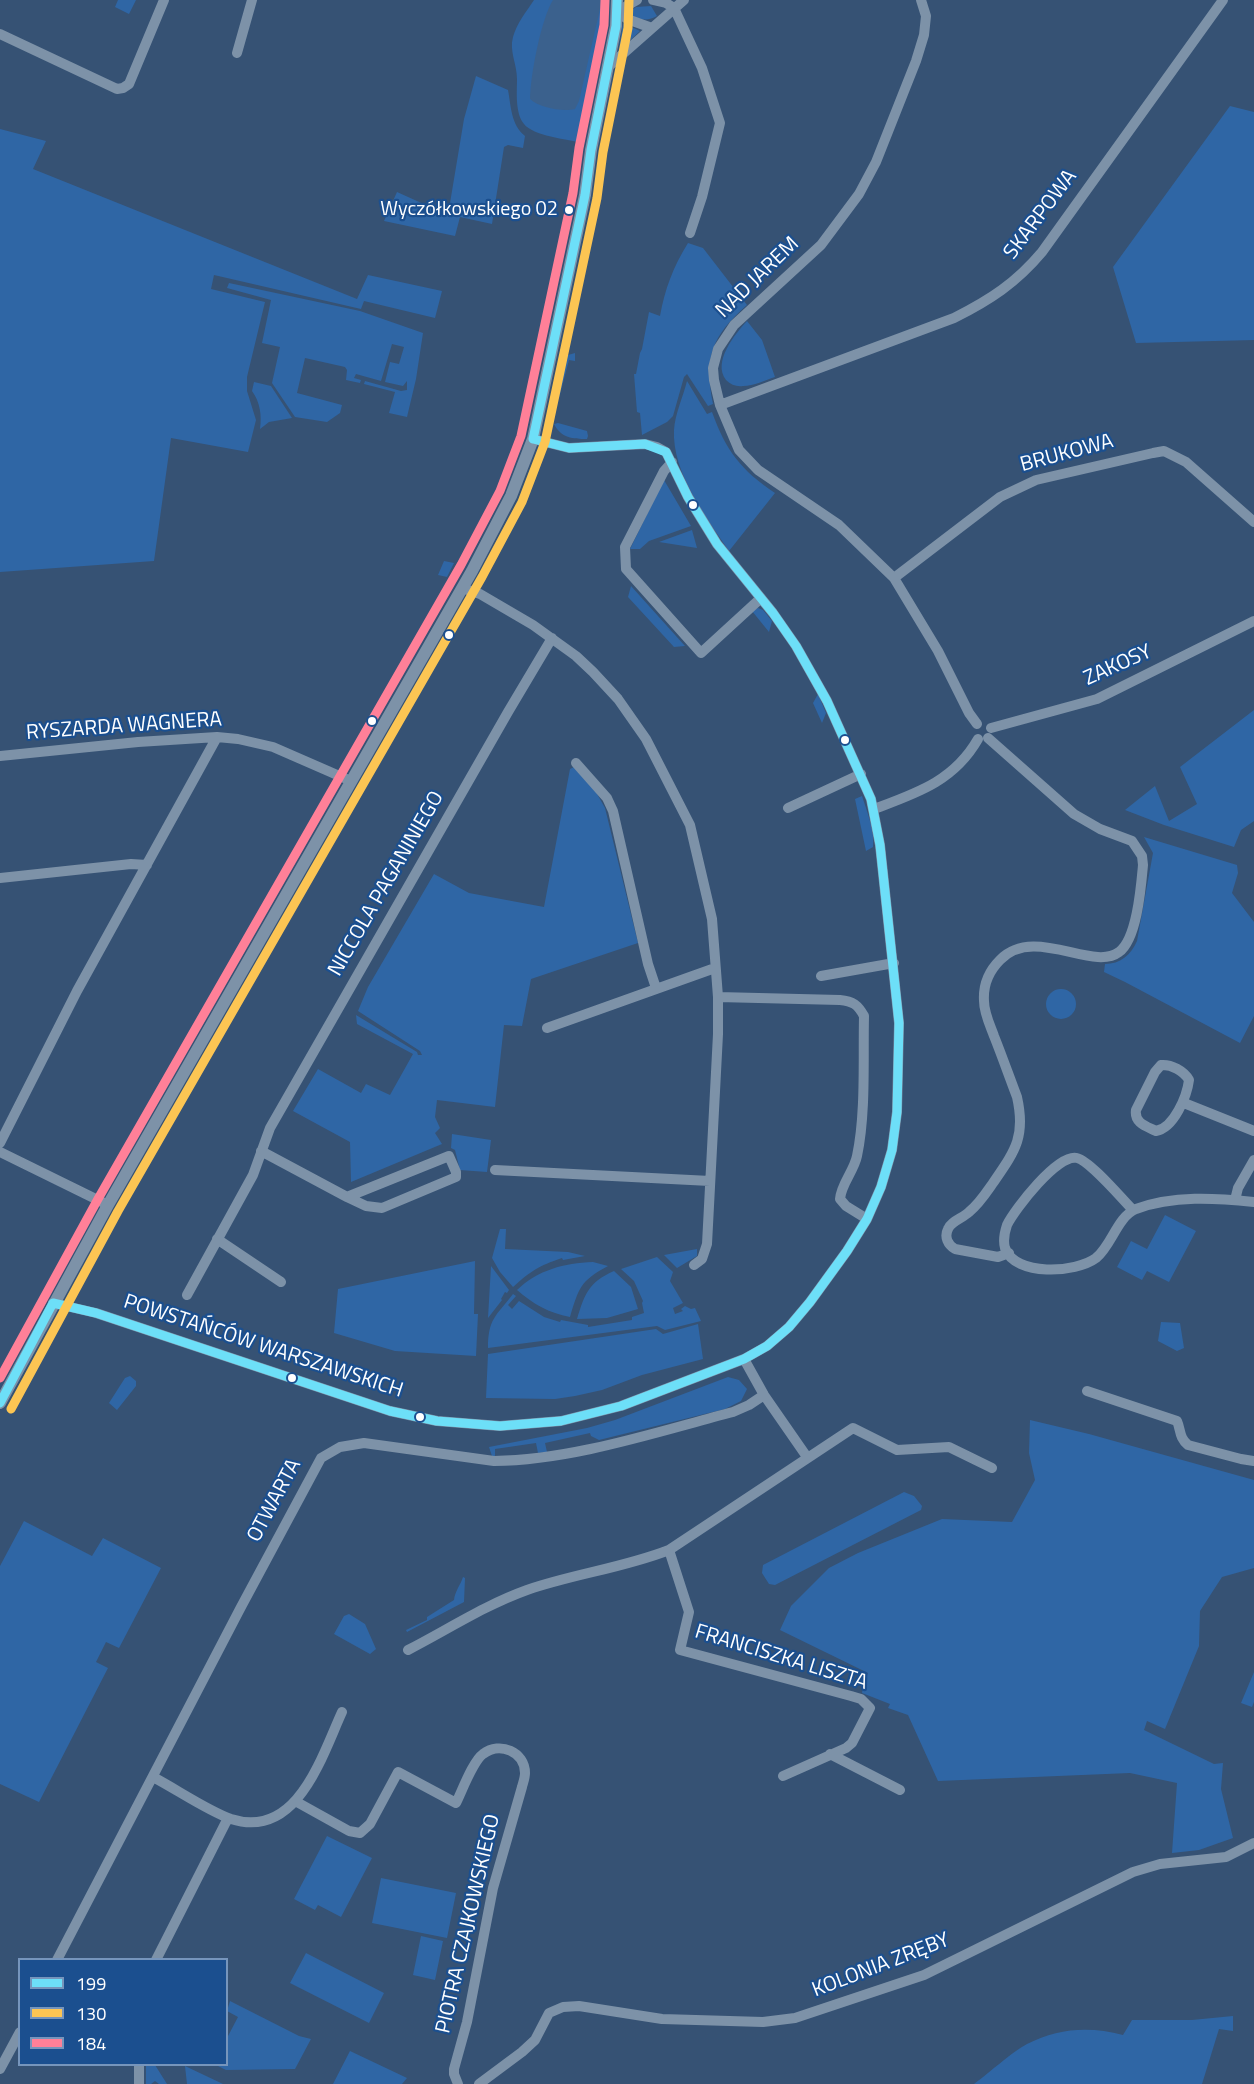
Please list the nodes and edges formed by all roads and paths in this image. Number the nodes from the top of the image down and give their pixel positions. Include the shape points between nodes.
1 (164, 0) edge
2 (252, 0) edge
3 (637, 0) edge
4 (653, 0) edge
5 (684, 0) edge
6 (921, 0) edge
7 (1223, 0) edge
8 (617, 6) edge
9 (674, 8) junction
10 (652, 28) junction
11 (0, 34) edge
12 (237, 53) dead end
13 (608, 67) junction
14 (690, 233) dead end
15 (720, 405) junction
16 (532, 439) junction
17 (672, 462) junction
18 (1254, 522) edge
19 (894, 578) junction
20 (462, 588) junction
21 (761, 598) junction
22 (1254, 621) edge
23 (552, 639) junction
24 (986, 735) junction
25 (217, 737) junction
26 (0, 756) edge
27 (576, 763) dead end
28 (861, 774) junction
29 (351, 781) junction
30 (788, 808) dead end
31 (874, 809) junction
32 (147, 865) junction
33 (0, 878) edge
34 (894, 963) junction
35 (715, 968) junction
36 (821, 976) dead end
37 (656, 988) junction
38 (717, 997) junction
39 (547, 1028) dead end
40 (1184, 1103) junction
41 (1254, 1131) edge
42 (0, 1143) edge
43 (261, 1151) junction
44 (0, 1152) edge
45 (1254, 1160) edge
46 (495, 1170) dead end
47 (710, 1181) junction
48 (347, 1197) junction
49 (1235, 1200) junction
50 (1254, 1202) edge
51 (108, 1205) junction
52 (1133, 1210) junction
53 (867, 1219) junction
54 (217, 1239) junction
55 (1009, 1253) junction
56 (694, 1265) dead end
57 (281, 1282) dead end
58 (187, 1295) dead end
59 (53, 1303) junction
60 (744, 1359) junction
61 (1087, 1391) dead end
62 (764, 1395) junction
63 (0, 1403) edge
64 (807, 1457) junction
65 (1254, 1461) edge
66 (992, 1468) dead end
67 (669, 1550) junction
68 (408, 1650) dead end
69 (342, 1712) dead end
70 (830, 1754) junction
71 (783, 1776) dead end
72 (153, 1777) junction
73 (900, 1790) dead end
74 (295, 1802) junction
75 (228, 1818) junction
76 (1254, 1843) edge
77 (58, 1958) edge
78 (157, 1958) edge
79 (18, 2036) edge
80 (139, 2066) edge
81 (0, 2070) edge
82 (139, 2084) edge
83 (458, 2084) edge
84 (479, 2084) edge

1 - 11 street via 129,84 123,88
2 - 12 street
3 - 8 street
4 - 9 street
5 - 9 street
6 - 15 street, NAD JAREM via 926,16 924,35 876,162 859,194 821,245 749,310 725,338 713,368
7 - 15 street, SKARPOWA via 1042,252 1004,290 954,318
8 - 10 street via 627,19
8 - 13 street
9 - 10 street
9 - 14 street via 702,68 720,123
10 - 13 street
13 - 16 street via 585,195
15 - 19 street, NAD JAREM via 733,439 747,460 839,525
16 - 17 street, POWSTAŃCÓW WARSZAWSKICH via 577,449 651,445 666,452
16 - 20 street via 511,496
17 - 21 street, POWSTAŃCÓW WARSZAWSKICH via 688,498 717,544
17 - 21 street via 625,547 626,569 701,653
18 - 19 street, BRUKOWA via 1186,462 1164,452 1153,453 1020,486 985,507
19 - 24 street, NAD JAREM via 977,724 974,732
20 - 23 street via 480,594
20 - 29 street
21 - 28 street, POWSTAŃCÓW WARSZAWSKICH via 807,663
22 - 24 street, ZAKOSY via 1096,699
23 - 35 street via 585,664 618,699 646,739 690,825 712,919
23 - 43 street, NICCOLA PAGANINIEGO via 270,1128
24 - 31 street via 938,781 909,797
24 - 55 street via 1074,814 1132,841 1143,865 1132,933 1119,952 1098,956 1030,946 1005,955 988,976 984,1002 1017,1097 1020,1130 1013,1154 981,1200 951,1224 946,1238 955,1249 998,1257
25 - 26 street, RYSZARDA WAGNERA
25 - 29 street, RYSZARDA WAGNERA via 273,747
25 - 32 street
27 - 37 street via 607,798 613,811
28 - 30 street
28 - 31 street, POWSTAŃCÓW WARSZAWSKICH
29 - 51 street
31 - 34 street, POWSTAŃCÓW WARSZAWSKICH
32 - 33 street
32 - 42 street
34 - 36 street
34 - 53 street, POWSTAŃCÓW WARSZAWSKICH via 899,1051 896,1132 881,1187
35 - 37 street
35 - 38 street
37 - 39 street
38 - 47 street
38 - 53 street via 840,1000 857,1004 864,1016 860,1134 854,1168 840,1199
40 - 40 street via 1187,1076 1161,1065 1135,1115 1141,1124 1161,1131
40 - 41 street
43 - 48 street
43 - 54 street, NICCOLA PAGANINIEGO via 253,1175
44 - 51 street
45 - 49 street
46 - 47 street
47 - 56 street via 707,1244 702,1259
48 - 48 street via 449,1156 456,1172 456,1177 382,1208
49 - 50 street
49 - 52 street via 1177,1200
51 - 59 street
52 - 55 street via 1108,1245 1095,1258 1077,1267 1035,1268 1020,1263
52 - 55 street via 1088,1162 1069,1157 1038,1184 1013,1216 1004,1237
53 - 60 street, POWSTAŃCÓW WARSZAWSKICH via 802,1313 767,1346
54 - 57 street
54 - 58 street, NICCOLA PAGANINIEGO
59 - 60 street, POWSTAŃCÓW WARSZAWSKICH via 96,1313 390,1411 500,1426 561,1421 621,1406
59 - 63 street
60 - 62 street
61 - 65 street via 1177,1421 1179,1433 1188,1444
62 - 64 street
62 - 72 street, OTWARTA via 733,1412 559,1455 494,1461 364,1443 340,1447 321,1458
64 - 66 street via 853,1428 897,1450 949,1447
64 - 67 street
67 - 68 street via 505,1598
67 - 70 street, FRANCISZKA LISZTA via 689,1612 680,1650 866,1702 870,1708 852,1743
69 - 74 street
70 - 71 street, FRANCISZKA LISZTA
70 - 73 street
72 - 75 street
72 - 77 street, OTWARTA
74 - 75 street via 279,1816 265,1821
74 - 83 street, PIOTRA CZAJKOWSKIEGO via 360,1833 370,1824 398,1772 456,1803 482,1755 506,1749 521,1760 525,1773 522,1787 493,1888 454,2069
75 - 78 street
76 - 84 street, KOLONIA ZRĘBY via 1226,1857 1160,1864 1133,1872 932,1971 803,2015 763,2022 662,2019 572,2006 549,2013 535,2040
79 - 81 street
80 - 82 street

